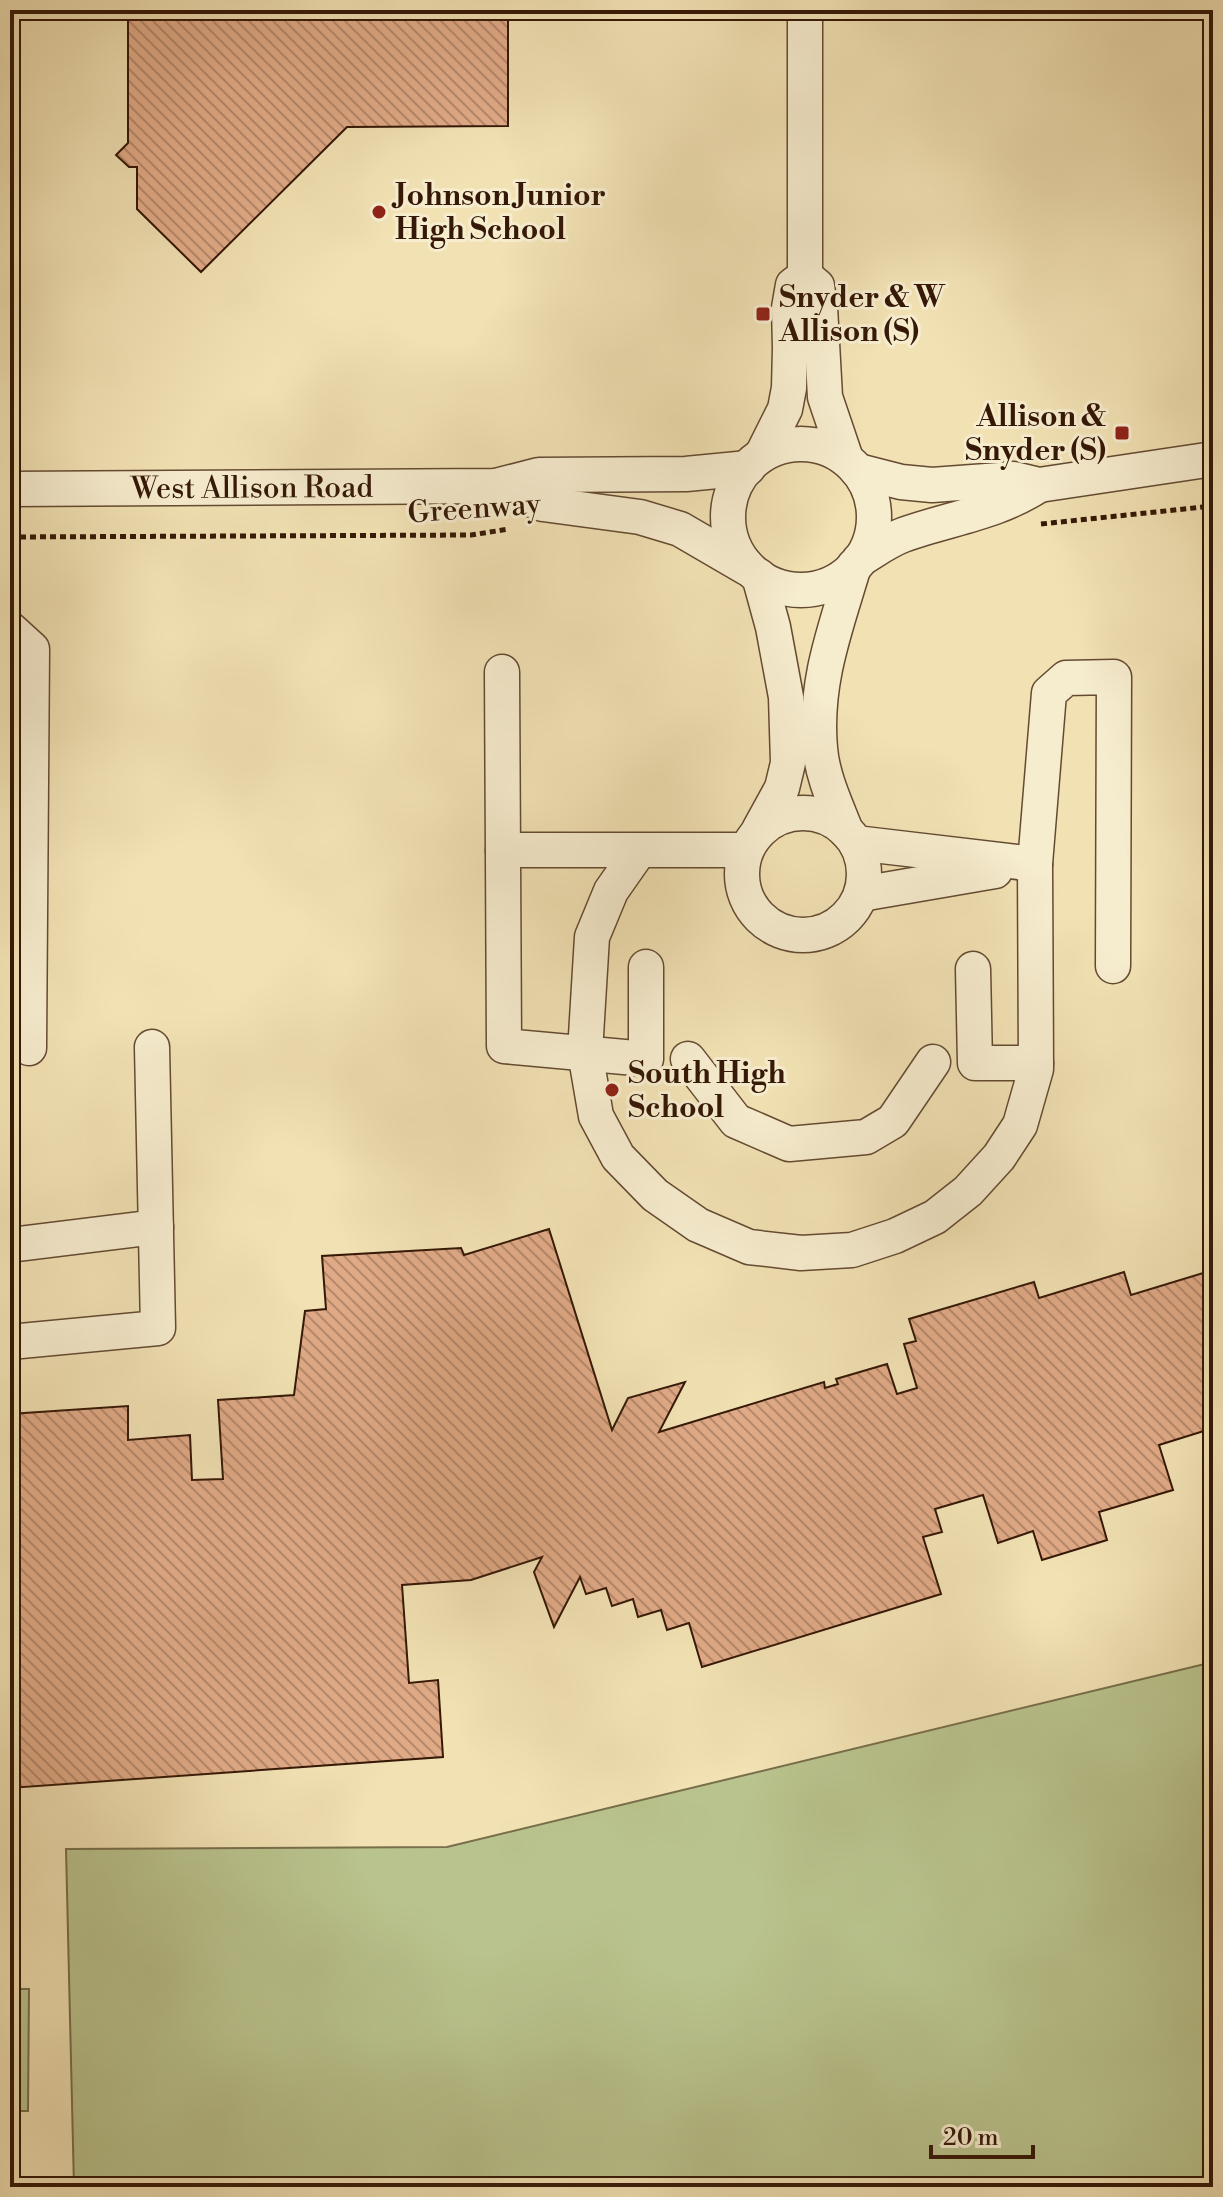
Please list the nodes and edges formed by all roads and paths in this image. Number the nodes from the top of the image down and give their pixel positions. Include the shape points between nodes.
1 (805, 10) edge
2 (805, 276) junction
3 (1213, 459) edge
4 (755, 462) junction
5 (852, 465) junction
6 (1039, 485) junction
7 (496, 486) junction
8 (10, 489) edge
9 (1213, 506) edge
10 (1039, 524) dead end
11 (511, 529) dead end
12 (10, 537) edge
13 (857, 563) junction
14 (755, 573) junction
15 (10, 629) edge
16 (502, 672) dead end
17 (851, 837) junction
18 (753, 840) junction
19 (503, 850) junction
20 (639, 851) junction
21 (1035, 864) junction
22 (861, 894) junction
23 (1113, 966) dead end
24 (646, 967) dead end
25 (973, 969) dead end
26 (152, 1047) dead end
27 (29, 1048) dead end
28 (585, 1052) junction
29 (688, 1059) dead end
30 (933, 1062) dead end
31 (1036, 1063) junction
32 (156, 1227) junction
33 (10, 1245) edge
34 (10, 1342) edge

1 - 2 street
2 - 4 street via 793,285 789,308 785,409
2 - 5 street via 817,286 825,397
3 - 6 street
4 - 5 street via 780,447 800,444 828,449
4 - 7 street, West Allison Road via 686,474 539,475
4 - 14 street via 740,477 728,518 734,545
5 - 6 street via 901,482 1014,479
5 - 13 street via 870,493 874,520 870,541
6 - 13 street via 996,508 905,534
7 - 8 street, West Allison Road
7 - 14 street, West Allison Road via 543,504 640,517 680,529
9 - 10 path
11 - 12 path, Greenway via 471,535
13 - 14 street via 836,581 811,589 784,587
13 - 17 street via 826,657 820,710 825,771
14 - 18 street via 773,627 786,697 788,763 782,788
15 - 27 street via 32,649
16 - 19 street
17 - 18 street via 826,817 803,812 774,819
17 - 21 street
17 - 22 street via 864,865
18 - 20 street
18 - 22 street via 741,873 745,895 759,917 779,930 803,935 824,931 846,917
19 - 20 street
19 - 28 street via 504,1046
20 - 28 street via 611,891 592,937
21 - 22 street
21 - 23 street via 1049,693 1066,678 1114,677
21 - 31 street
24 - 28 street via 646,1059
25 - 31 street via 975,1063
26 - 32 street
28 - 31 street via 596,1116 618,1157 655,1195 698,1225 749,1247 801,1253 852,1250 895,1236 935,1217 968,1191 1020,1125
29 - 30 street via 736,1121 789,1144 866,1137 893,1121
32 - 33 street
32 - 34 street via 158,1328

